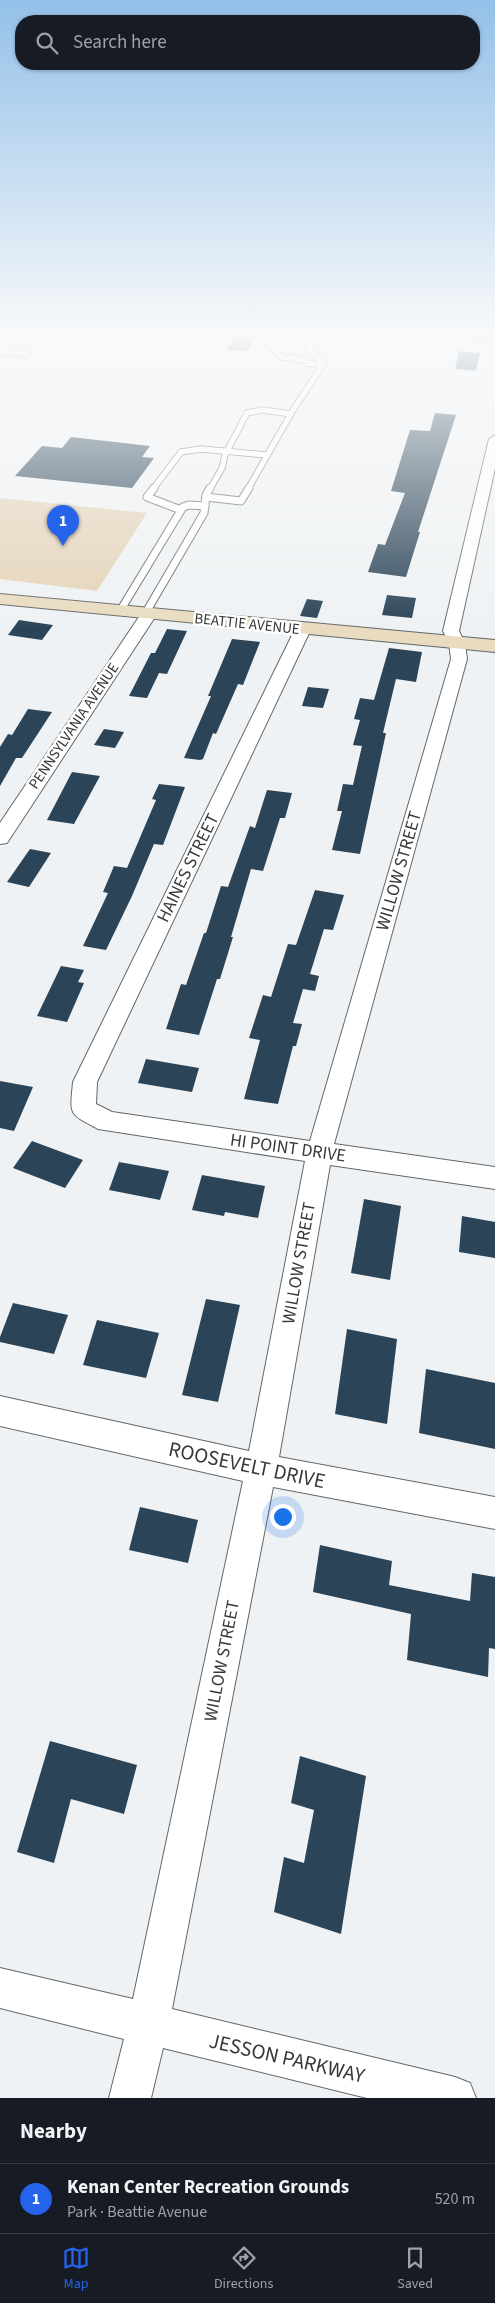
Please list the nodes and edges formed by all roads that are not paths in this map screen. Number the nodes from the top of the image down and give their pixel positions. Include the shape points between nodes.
1 (236, 434) edge
2 (280, 434) edge
3 (495, 440) edge
4 (227, 451) junction
5 (268, 455) junction
6 (206, 497) junction
7 (205, 506) junction
8 (181, 510) junction
9 (1, 600) edge
10 (120, 611) junction
11 (147, 614) junction
12 (303, 629) junction
13 (457, 642) junction
14 (495, 646) edge
15 (0, 838) edge
16 (83, 1109) joint
17 (319, 1153) junction
18 (495, 1178) edge
19 (0, 1411) edge
20 (261, 1469) junction
21 (495, 1513) edge
22 (0, 1988) edge
23 (148, 2025) junction
24 (130, 2098) edge
25 (456, 2098) edge

1 - 4 lane
2 - 5 lane
3 - 13 street, WILLOW STREET via 451,631
4 - 5 lane
4 - 6 lane via 222,468
4 - 8 lane via 201,449 182,452 147,497
5 - 6 lane via 242,501
6 - 7 lane
7 - 8 lane via 189,505
7 - 11 lane
8 - 10 lane
9 - 10 street, BEATTIE AVENUE
10 - 11 street, BEATTIE AVENUE
11 - 12 street, BEATTIE AVENUE
11 - 15 street, PENNSYLVANIA AVENUE
12 - 13 street, BEATTIE AVENUE
12 - 16 street, HAINES STREET via 85,1082
13 - 14 street, BEATTIE AVENUE
13 - 17 street, WILLOW STREET via 459,660
16 - 17 street, HI POINT DRIVE via 107,1122
17 - 18 street, HI POINT DRIVE
17 - 20 street, WILLOW STREET
19 - 20 street, ROOSEVELT DRIVE
20 - 21 street, ROOSEVELT DRIVE
20 - 23 street, WILLOW STREET
22 - 23 street, JESSON PARKWAY
23 - 24 street, WILLOW STREET
23 - 25 street, JESSON PARKWAY

